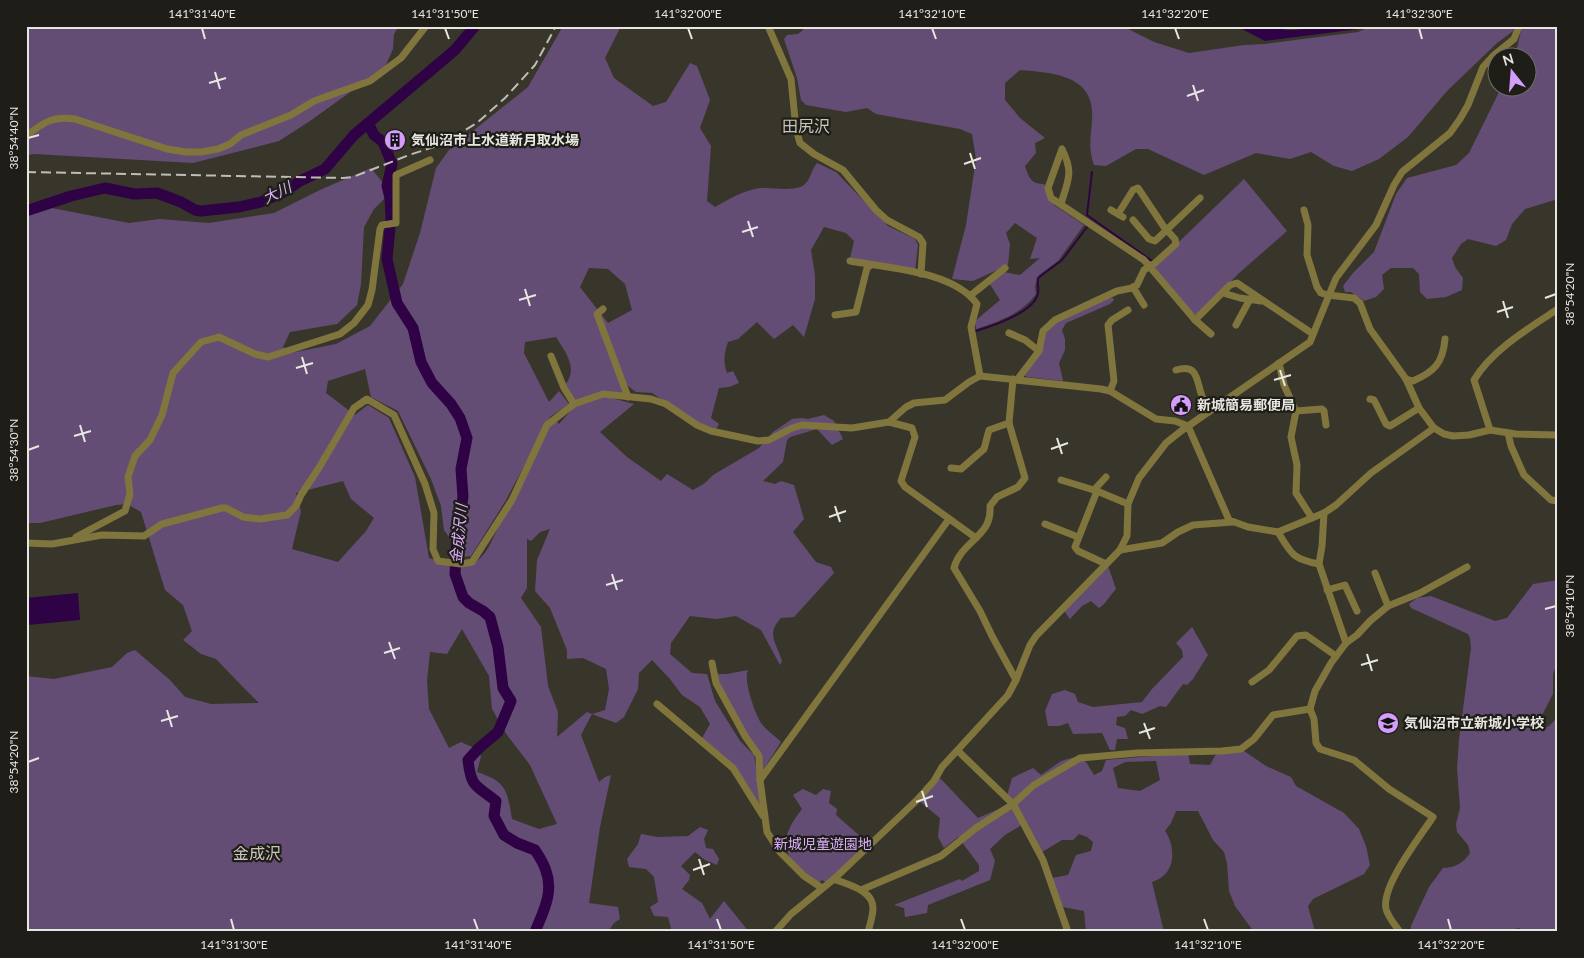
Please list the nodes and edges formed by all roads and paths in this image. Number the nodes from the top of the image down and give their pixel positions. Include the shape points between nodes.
1 (426, 26) edge
2 (768, 26) edge
3 (1520, 26) edge
4 (26, 136) edge
5 (430, 160) dead end
6 (1200, 198) dead end
7 (1061, 204) junction
8 (1304, 210) dead end
9 (1117, 214) dead end
10 (1133, 220) dead end
11 (1167, 229) junction
12 (850, 261) dead end
13 (871, 265) junction
14 (1149, 266) junction
15 (1005, 268) dead end
16 (922, 274) junction
17 (1133, 287) junction
18 (1222, 293) junction
19 (1328, 295) junction
20 (970, 296) junction
21 (1250, 299) junction
22 (1264, 301) junction
23 (1144, 305) dead end
24 (603, 309) dead end
25 (1558, 309) edge
26 (1128, 310) dead end
27 (835, 315) dead end
28 (1195, 320) junction
29 (1236, 325) dead end
30 (1009, 333) dead end
31 (1210, 334) dead end
32 (1313, 334) junction
33 (1445, 339) dead end
34 (1039, 352) junction
35 (551, 356) dead end
36 (1279, 363) junction
37 (1176, 370) dead end
38 (980, 376) junction
39 (1406, 378) junction
40 (1015, 380) junction
41 (1110, 391) junction
42 (628, 397) junction
43 (1370, 399) dead end
44 (574, 404) junction
45 (1419, 408) junction
46 (1210, 410) junction
47 (1296, 412) junction
48 (889, 422) junction
49 (1009, 423) junction
50 (1326, 425) dead end
51 (1188, 426) junction
52 (1434, 428) junction
53 (1490, 430) junction
54 (1508, 433) junction
55 (1558, 435) edge
56 (951, 468) dead end
57 (1106, 477) dead end
58 (1061, 480) dead end
59 (1095, 490) junction
60 (1558, 501) edge
61 (1128, 504) junction
62 (1324, 513) junction
63 (1312, 518) junction
64 (949, 519) junction
65 (1234, 522) junction
66 (1045, 524) dead end
67 (1278, 532) junction
68 (1078, 537) junction
69 (976, 538) junction
70 (69, 541) junction
71 (26, 543) edge
72 (1120, 550) junction
73 (1106, 564) junction
74 (1319, 564) junction
75 (1467, 566) dead end
76 (1375, 573) dead end
77 (1327, 590) junction
78 (1388, 606) junction
79 (1357, 611) dead end
80 (1346, 643) junction
81 (1336, 656) junction
82 (712, 663) dead end
83 (1016, 680) junction
84 (1252, 682) dead end
85 (657, 704) dead end
86 (1310, 709) junction
87 (958, 751) junction
88 (760, 780) junction
89 (1013, 804) junction
90 (765, 821) junction
91 (834, 879) junction
92 (822, 888) junction
93 (861, 890) junction
94 (775, 932) edge
95 (868, 932) edge
96 (1068, 932) edge
97 (1400, 932) edge

1 - 4 street via 401,58 370,81 325,96 218,149 194,152 166,149 64,118 42,123
2 - 16 street via 791,78 800,142 843,170 887,220 919,237 923,243
3 - 19 street via 1514,39 1483,67 1468,105 1450,133 1402,172 1376,225 1345,264
5 - 70 street via 396,175 396,223 382,225 380,229 368,305 354,323 340,334 268,358 219,337 200,342 173,373 162,415 150,440 135,456 128,477 130,494 125,511
6 - 11 street
7 - 7 street via 1051,198 1048,188 1062,149 1069,163 1069,176
7 - 14 street
8 - 19 street via 1308,225 1308,263 1317,287
9 - 11 street via 1133,190 1138,188
10 - 11 street via 1151,241
11 - 14 street via 1176,244
12 - 13 street
13 - 16 street
13 - 27 street via 867,268 856,312
14 - 17 street
14 - 28 street
15 - 20 street
16 - 20 street via 938,278
17 - 23 street
17 - 34 street via 1055,320 1043,331
18 - 21 street
18 - 22 street via 1237,283
18 - 28 street
19 - 32 street
19 - 39 street via 1354,298 1360,303 1370,329
20 - 38 street via 977,304 971,327
21 - 22 street
21 - 29 street
22 - 32 street
24 - 42 street via 598,314
25 - 53 street via 1512,340 1480,369 1474,380
26 - 41 street via 1108,325 1114,381
28 - 31 street
30 - 34 street via 1025,340
32 - 36 street via 1310,342
33 - 39 street via 1437,365 1428,374 1413,381
34 - 40 street
35 - 44 street
36 - 46 street
36 - 47 street
37 - 46 street via 1185,367 1197,376 1202,398
38 - 40 street
38 - 48 street via 945,400 914,403 906,407
39 - 45 street
40 - 41 street
40 - 49 street
41 - 51 street via 1156,419
42 - 44 street via 603,394
42 - 48 street via 666,404 711,431 758,441 769,440 802,425 852,428
43 - 45 street via 1374,400 1390,426
44 - 70 street via 547,425 512,500 472,562 438,561 433,549 434,513 425,484 394,415 367,399 354,408 296,506 287,515 260,519 222,508 162,524 144,536 102,535
45 - 52 street
46 - 51 street
47 - 50 street via 1322,409
47 - 63 street via 1292,438 1297,466 1296,492
48 - 64 street via 912,428 915,437 901,481
49 - 56 street via 989,430 984,449 961,469
49 - 69 street via 1025,478 1018,487 998,496 990,506 987,528
51 - 61 street via 1166,443 1139,478
51 - 65 street via 1230,520
52 - 53 street via 1453,436
52 - 62 street via 1371,473
53 - 54 street
54 - 55 street
54 - 60 street via 1524,475 1551,500
57 - 59 street
58 - 59 street
59 - 61 street
59 - 68 street
61 - 72 street via 1127,536
62 - 63 street
62 - 74 street
63 - 67 street
64 - 69 street
64 - 88 street
65 - 67 street via 1248,528
65 - 72 street via 1193,525 1162,543
66 - 68 street
67 - 74 street via 1292,553 1302,561
68 - 73 street via 1075,547 1078,551
69 - 83 street via 961,553 954,568
70 - 71 street
72 - 73 street
73 - 83 street via 1036,636
74 - 77 street
75 - 78 street via 1420,593
76 - 78 street
77 - 79 street via 1345,585
77 - 80 street
78 - 80 street
80 - 81 street
81 - 84 street via 1306,635 1297,636 1268,670
81 - 86 street via 1315,691
82 - 88 street via 716,683 759,756
83 - 87 street via 1008,695
85 - 90 street via 733,768
86 - 89 street via 1273,714 1254,739 1241,749 1080,758 1034,785
86 - 97 street via 1320,749 1354,760 1389,790 1433,817 1396,873 1386,896 1386,908
87 - 89 street
87 - 91 street via 917,800
88 - 90 street
89 - 93 street via 941,856
89 - 96 street via 1043,860
90 - 92 street via 766,832 780,852 804,876
91 - 92 street
91 - 93 street
92 - 94 street
93 - 95 street via 871,898 873,909

